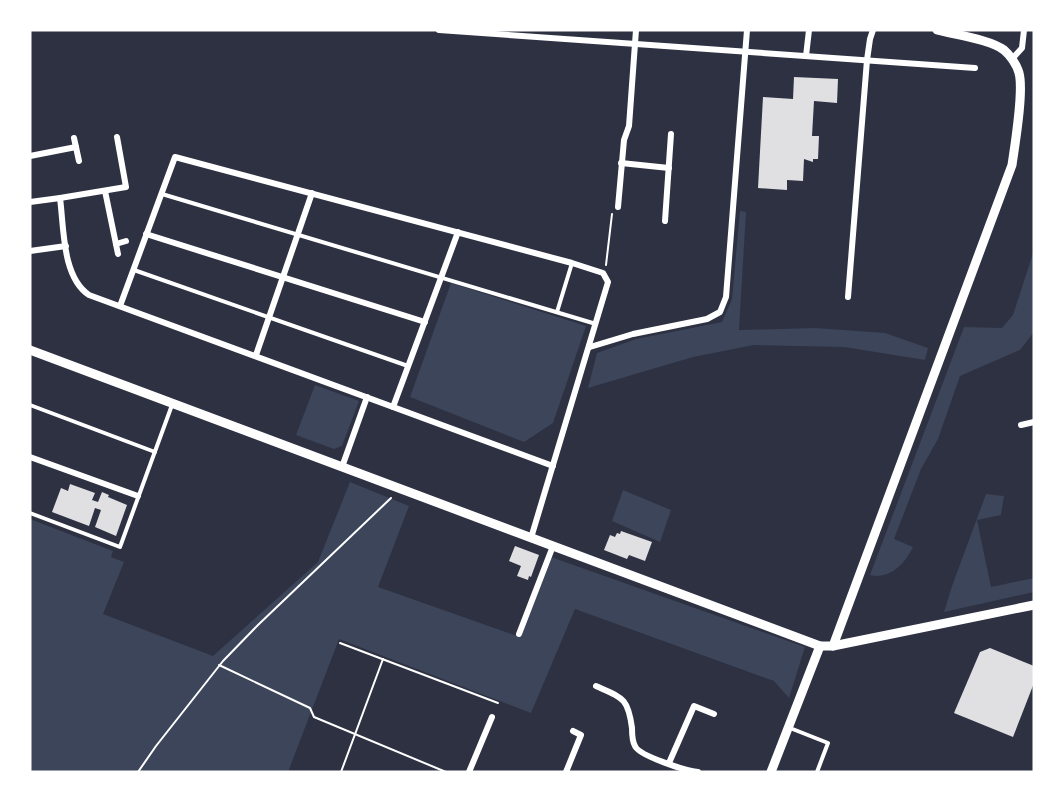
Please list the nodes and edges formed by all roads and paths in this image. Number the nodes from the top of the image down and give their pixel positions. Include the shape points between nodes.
1 (439, 30) edge
2 (636, 30) edge
3 (747, 30) edge
4 (808, 30) edge
5 (873, 30) edge
6 (937, 30) edge
7 (1024, 30) edge
8 (470, 31) edge
9 (634, 44) junction
10 (744, 52) junction
11 (806, 56) junction
12 (1012, 59) junction
13 (867, 60) junction
14 (975, 68) dead end
15 (672, 134) dead end
16 (117, 137) dead end
17 (74, 138) dead end
18 (75, 147) junction
19 (30, 156) edge
20 (78, 161) dead end
21 (621, 163) junction
22 (669, 168) junction
23 (105, 191) junction
24 (161, 193) junction
25 (312, 193) junction
26 (60, 198) junction
27 (30, 202) edge
28 (618, 207) joint
29 (664, 221) dead end
30 (458, 232) junction
31 (146, 234) junction
32 (297, 234) junction
33 (126, 241) dead end
34 (116, 244) junction
35 (66, 246) junction
36 (30, 251) edge
37 (118, 254) dead end
38 (572, 263) junction
39 (133, 270) junction
40 (606, 276) junction
41 (282, 277) junction
42 (441, 277) junction
43 (848, 297) dead end
44 (120, 306) junction
45 (557, 312) junction
46 (268, 317) junction
47 (424, 322) junction
48 (596, 324) junction
49 (590, 347) junction
50 (30, 350) edge
51 (256, 355) junction
52 (408, 366) junction
53 (367, 397) junction
54 (172, 404) junction
55 (30, 405) edge
56 (393, 407) junction
57 (1034, 422) edge
58 (1020, 425) dead end
59 (155, 452) junction
60 (30, 457) edge
61 (553, 466) junction
62 (342, 467) junction
63 (400, 490) junction
64 (138, 496) junction
65 (30, 513) edge
66 (531, 538) junction
67 (553, 546) junction
68 (1034, 605) edge
69 (519, 634) dead end
70 (340, 643) dead end
71 (820, 646) junction
72 (833, 646) junction
73 (383, 659) junction
74 (219, 666) junction
75 (596, 686) dead end
76 (498, 703) dead end
77 (714, 714) dead end
78 (492, 717) dead end
79 (789, 728) junction
80 (573, 731) dead end
81 (355, 734) junction
82 (669, 763) junction
83 (138, 772) edge
84 (340, 772) edge
85 (446, 772) edge
86 (469, 772) edge
87 (566, 772) edge
88 (699, 772) edge
89 (771, 772) edge
90 (817, 772) edge

1 - 8 street
2 - 9 street
3 - 10 street
4 - 11 street
5 - 13 street
6 - 12 street via 994,45
7 - 12 street via 1022,48
8 - 9 street
9 - 10 street
9 - 21 street via 629,126
10 - 11 street
10 - 49 street via 726,297 720,312 708,319
11 - 13 street
12 - 72 street via 1021,86 1012,165
13 - 14 street
13 - 43 street
15 - 22 street
16 - 23 street via 126,186
17 - 18 street
18 - 19 street
18 - 20 street
21 - 22 street
21 - 28 street
22 - 29 street
23 - 26 street
23 - 34 street
24 - 25 street via 175,157
24 - 31 street
24 - 32 lane
25 - 30 street
25 - 32 street
26 - 27 street
26 - 35 street
28 - 40 path via 611,216
30 - 38 street
30 - 42 street
31 - 39 street
31 - 41 street
32 - 41 street
32 - 42 lane
33 - 34 street
34 - 37 street
35 - 36 street
35 - 44 street via 70,269 81,289
38 - 40 street
38 - 45 lane
39 - 44 street
39 - 46 lane
40 - 48 street via 608,282
41 - 46 street
41 - 47 street
42 - 45 lane
42 - 47 street
44 - 51 street
45 - 48 lane
46 - 51 street
46 - 52 lane
47 - 52 street
48 - 49 street
49 - 61 street
50 - 54 street
51 - 53 street
52 - 56 street
53 - 56 street
53 - 62 street
54 - 59 lane
54 - 62 street
55 - 59 lane
56 - 61 street
57 - 58 street
59 - 64 lane
60 - 64 street
61 - 66 street
62 - 63 street
63 - 66 street
63 - 74 path
64 - 65 lane via 120,546
66 - 67 street
67 - 69 street
67 - 71 street
68 - 72 street
70 - 73 path
71 - 72 street
71 - 79 street
73 - 76 path
73 - 81 path
74 - 81 path via 310,708 314,717
74 - 83 path
75 - 82 street via 619,696 629,708 637,750
77 - 82 street via 694,706
78 - 86 street
79 - 89 street
79 - 90 lane via 828,743
80 - 87 street via 581,735
81 - 84 path
81 - 85 path
82 - 88 street

